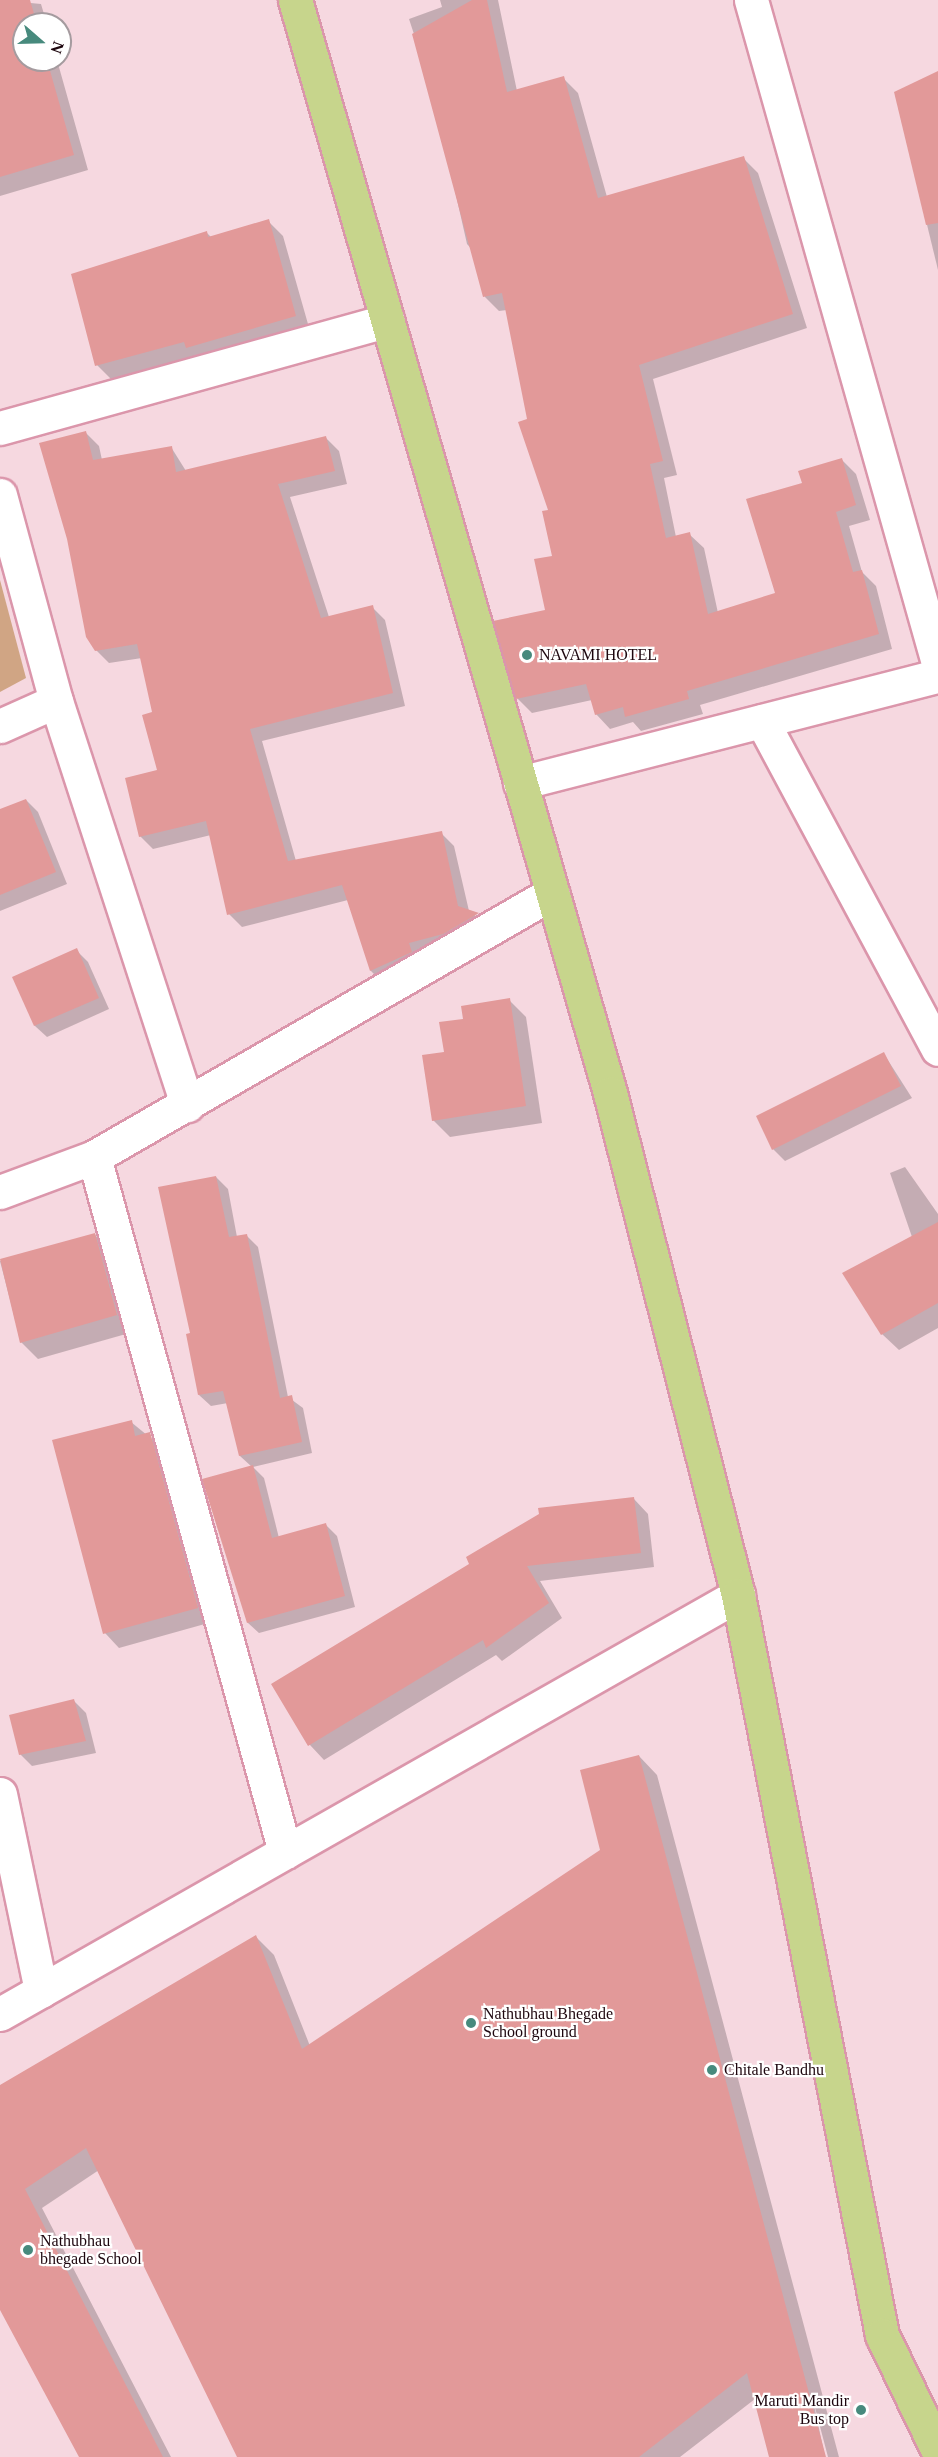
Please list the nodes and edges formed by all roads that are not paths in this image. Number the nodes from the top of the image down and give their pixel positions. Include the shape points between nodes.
1 (295, 0) edge
2 (751, 0) edge
3 (387, 321) junction
4 (0, 428) edge
5 (0, 495) edge
6 (938, 663) edge
7 (938, 676) edge
8 (56, 700) junction
9 (762, 721) junction
10 (0, 726) edge
11 (520, 783) junction
12 (552, 893) junction
13 (934, 1034) edge
14 (187, 1105) junction
15 (94, 1156) junction
16 (0, 1192) edge
17 (738, 1594) junction
18 (0, 1794) edge
19 (285, 1852) junction
20 (41, 1991) junction
21 (0, 2014) edge
22 (938, 2451) edge

1 - 3 main road
2 - 6 street
3 - 4 street
3 - 11 main road
5 - 8 street
7 - 9 street
8 - 10 street
8 - 14 street
9 - 11 street
9 - 13 street
11 - 12 main road
12 - 14 street
12 - 17 main road via 610,1093
14 - 15 street
15 - 16 street
15 - 19 street
17 - 19 street
17 - 22 main road via 882,2335
18 - 20 street
19 - 20 street
20 - 21 street

